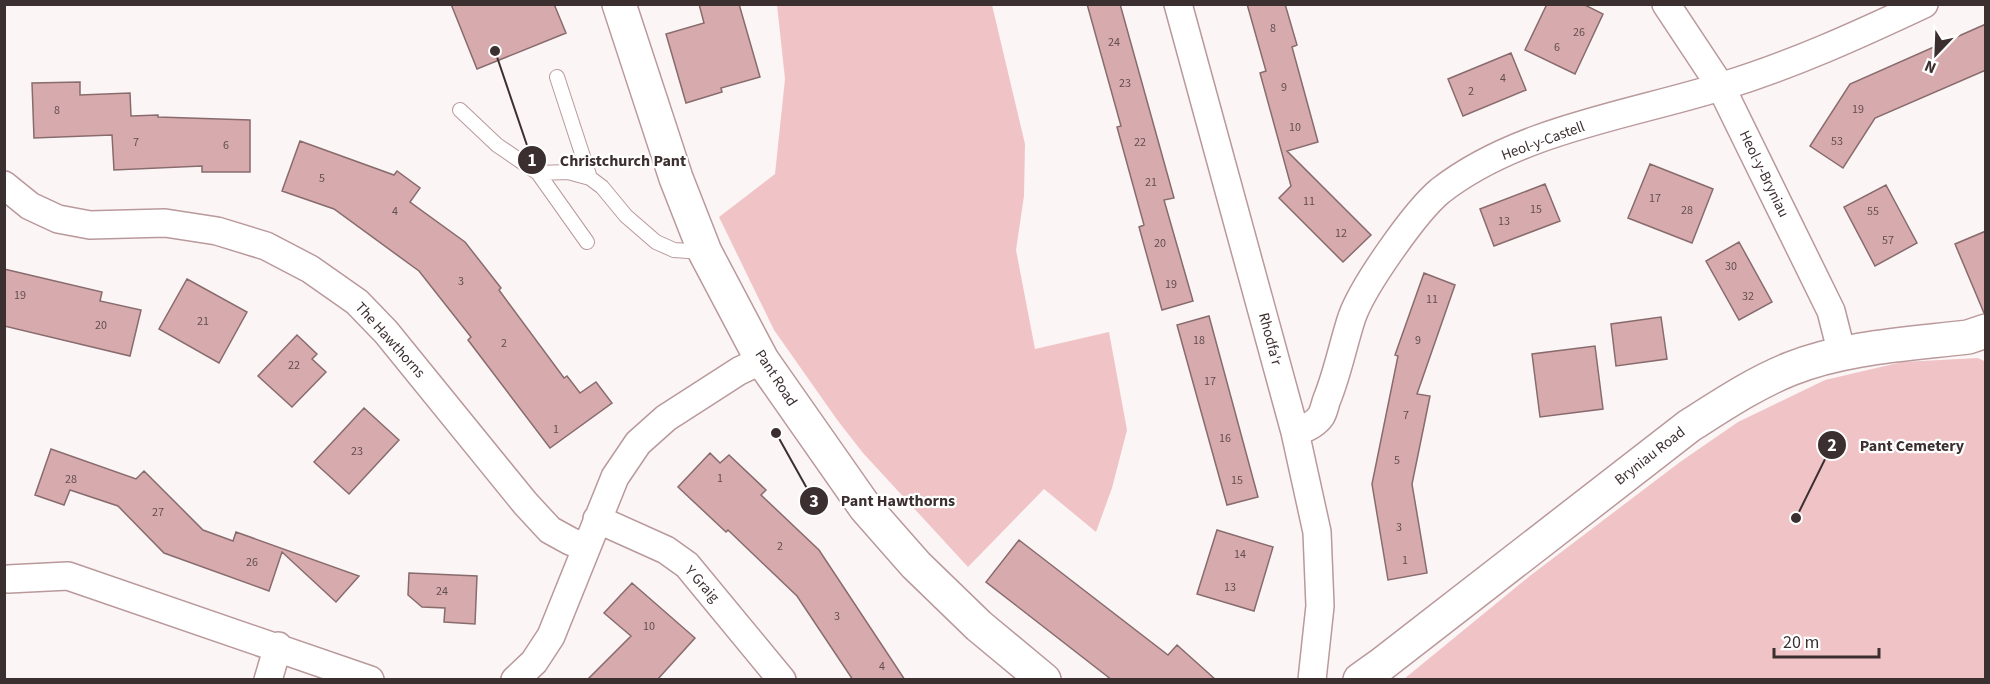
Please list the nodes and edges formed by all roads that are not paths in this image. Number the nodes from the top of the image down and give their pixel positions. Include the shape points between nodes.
1 (619, 4) edge
2 (1178, 4) edge
3 (1666, 4) edge
4 (1924, 4) edge
5 (557, 76) dead end
6 (1721, 87) junction
7 (460, 110) dead end
8 (538, 173) junction
9 (590, 178) junction
10 (4, 185) edge
11 (587, 242) dead end
12 (705, 252) junction
13 (1986, 331) edge
14 (1842, 354) junction
15 (762, 360) junction
16 (1295, 432) junction
17 (597, 519) junction
18 (586, 548) junction
19 (8, 579) dead end
20 (278, 646) junction
21 (268, 680) edge
22 (370, 680) edge
23 (515, 680) edge
24 (782, 680) edge
25 (1044, 680) edge
26 (1312, 680) edge
27 (1360, 680) edge

1 - 12 street, Pant Road via 676,178
2 - 16 street, Rhodfa'r
3 - 6 street, Heol-y-Bryniau
4 - 6 street, Heol-y-Castell via 1832,47
5 - 9 lane
6 - 14 street, Heol-y-Bryniau via 1831,311
6 - 16 street, Heol-y-Castell via 1567,130 1481,165 1439,192 1380,266 1353,315 1321,417 1308,429
7 - 8 lane via 497,145
8 - 9 lane via 568,172
8 - 11 lane
9 - 12 lane via 656,242 674,250
10 - 18 street, The Hawthorns via 30,206 58,219 90,225 165,223 217,231 266,246 310,269 357,302 386,332 549,530
12 - 15 street, Pant Road
13 - 14 street, Bryniau Road via 1968,337
14 - 27 street, Bryniau Road via 1790,369 1736,396 1689,426
15 - 17 street via 666,418 638,444 615,477
15 - 25 street, Pant Road via 865,507 916,565 978,626
16 - 26 street, Rhodfa'r via 1317,532 1320,606
17 - 18 street
17 - 24 street, Y Graig via 666,550 687,566
18 - 23 street via 551,636 534,662
19 - 20 street via 68,576
20 - 21 street
20 - 22 street

